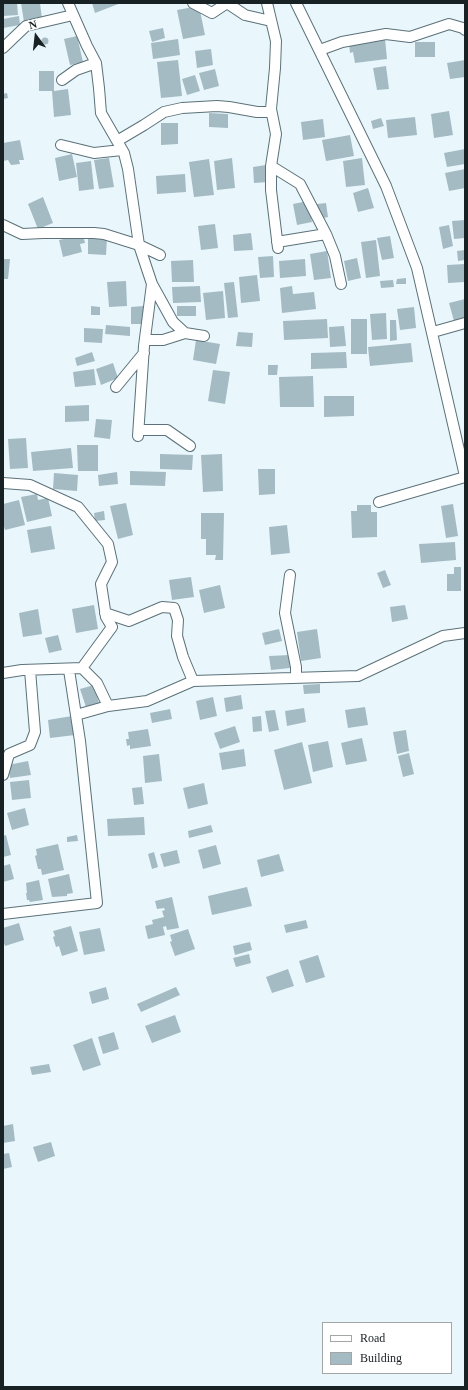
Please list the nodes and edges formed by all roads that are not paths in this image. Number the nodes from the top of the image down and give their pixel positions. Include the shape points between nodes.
1 (68, 3) edge
2 (193, 3) edge
3 (227, 3) edge
4 (267, 3) edge
5 (296, 3) edge
6 (73, 16) junction
7 (271, 21) junction
8 (465, 22) edge
9 (454, 26) junction
10 (465, 30) edge
11 (3, 48) edge
12 (320, 50) junction
13 (96, 64) junction
14 (62, 80) dead end
15 (271, 109) junction
16 (60, 145) dead end
17 (120, 145) junction
18 (272, 166) junction
19 (3, 225) edge
20 (326, 234) junction
21 (139, 245) junction
22 (160, 255) dead end
23 (152, 284) junction
24 (341, 284) dead end
25 (465, 323) edge
26 (433, 332) junction
27 (185, 333) junction
28 (204, 336) dead end
29 (145, 340) junction
30 (144, 353) junction
31 (116, 387) dead end
32 (190, 446) dead end
33 (465, 476) edge
34 (3, 482) edge
35 (379, 502) dead end
36 (290, 575) dead end
37 (105, 613) junction
38 (465, 633) edge
39 (82, 668) junction
40 (30, 670) junction
41 (69, 670) junction
42 (3, 673) edge
43 (296, 678) junction
44 (193, 681) junction
45 (108, 706) junction
46 (76, 715) junction
47 (3, 775) edge
48 (3, 914) edge

1 - 6 street
2 - 3 street via 212,13
3 - 7 street via 245,15
4 - 7 street
5 - 12 street
6 - 11 street via 26,26
6 - 13 street
7 - 15 street via 276,41
8 - 9 street
9 - 10 street
9 - 12 street via 449,24 410,37 386,34 342,42
12 - 26 street via 386,186 417,268
13 - 14 street via 76,70
13 - 17 street via 101,113
15 - 17 street via 268,112 257,112 217,106 164,112
15 - 18 street via 276,134
16 - 17 street via 94,153
17 - 21 street via 128,169
18 - 20 street via 300,184
18 - 20 street via 271,190 277,245
19 - 21 street via 22,234 94,233
20 - 24 street via 335,256
21 - 22 street
21 - 23 street
23 - 27 street via 173,322
23 - 29 street
25 - 26 street
26 - 33 street
27 - 28 street
27 - 29 street via 163,340
29 - 30 street
30 - 31 street
30 - 32 street via 139,433 167,430
33 - 35 street
34 - 37 street via 30,485 78,507 108,544 112,562 101,584
36 - 43 street via 285,613
37 - 39 street via 112,627
37 - 44 street via 128,621 162,607 174,608 178,620 177,636
38 - 43 street via 443,636 358,676
39 - 41 street
39 - 45 street via 97,683
40 - 41 street
40 - 42 street
40 - 47 street via 35,732 30,745 9,754
41 - 46 street
43 - 44 street
44 - 45 street via 147,701
45 - 46 street
46 - 48 street via 97,903

